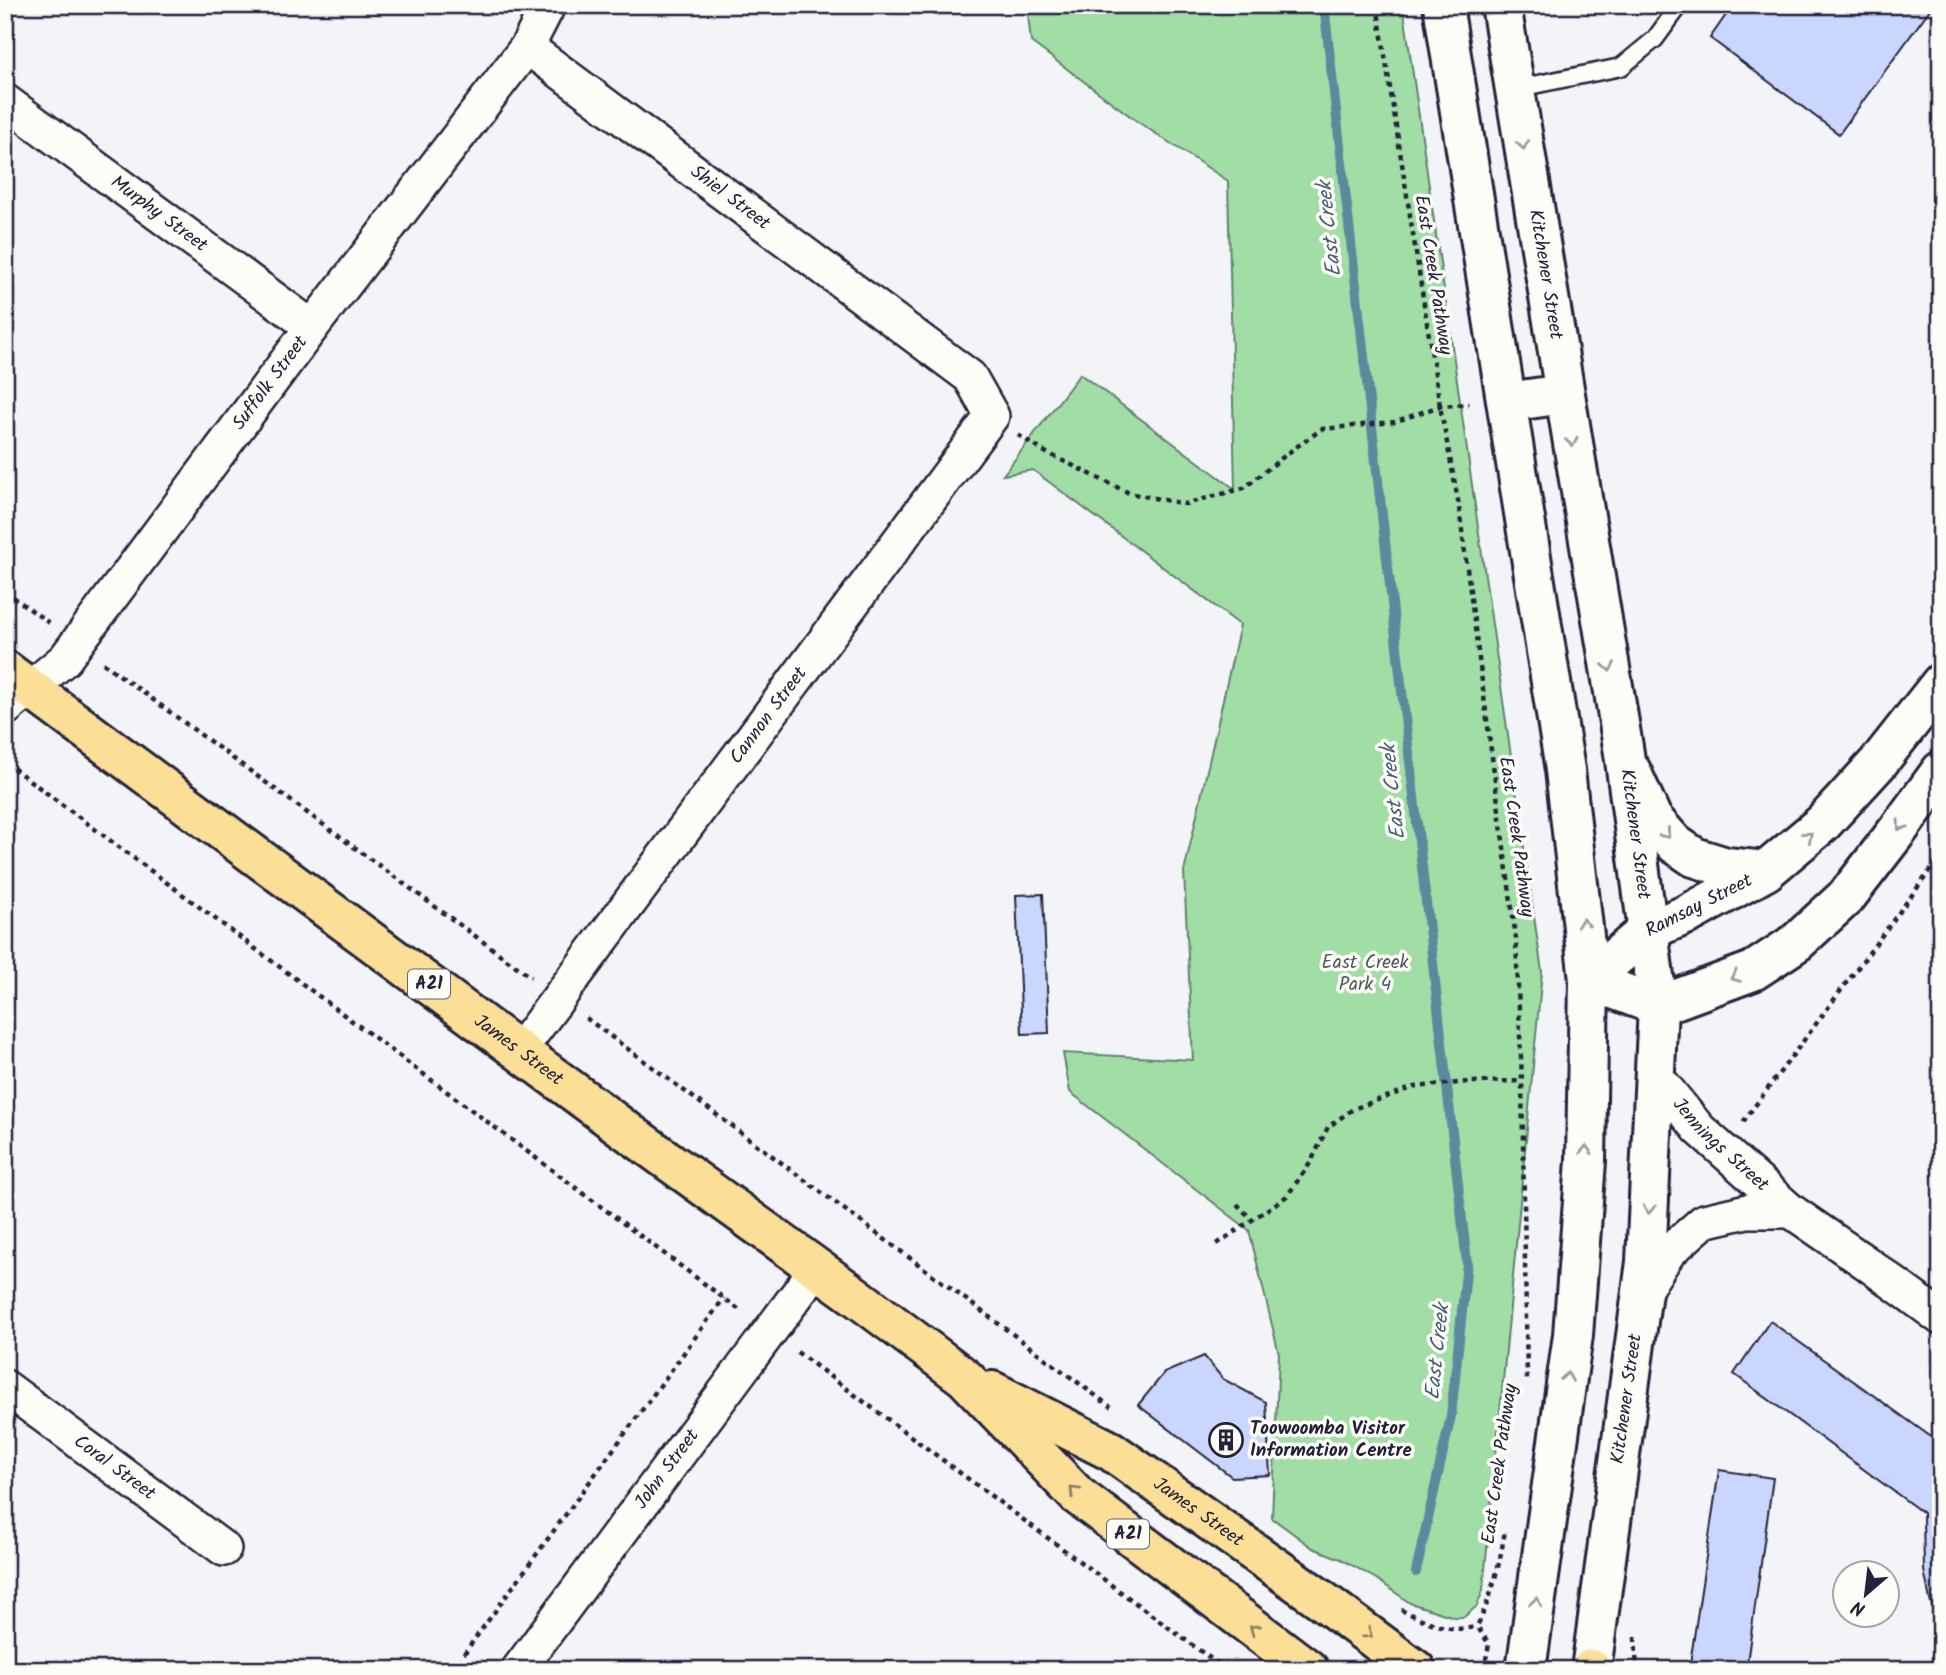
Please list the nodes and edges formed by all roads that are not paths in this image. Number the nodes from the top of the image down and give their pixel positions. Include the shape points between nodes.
1 (545, 5) edge
2 (1443, 5) edge
3 (1501, 5) edge
4 (1680, 5) edge
5 (527, 47) junction
6 (1514, 89) junction
7 (5, 101) edge
8 (312, 327) junction
9 (1564, 394) junction
10 (1507, 402) junction
11 (992, 416) joint
12 (1941, 683) edge
13 (14, 689) edge
14 (1624, 752) junction
15 (1941, 771) edge
16 (1766, 871) junction
17 (1647, 930) junction
18 (1589, 980) junction
19 (1658, 1006) junction
20 (519, 1051) junction
21 (1655, 1075) junction
22 (1791, 1211) junction
23 (817, 1268) junction
24 (1641, 1295) junction
25 (1941, 1318) edge
26 (965, 1378) junction
27 (5, 1387) edge
28 (224, 1549) dead end
29 (1591, 1669) edge
30 (517, 1670) edge
31 (1309, 1670) edge
32 (1416, 1670) edge
33 (1526, 1670) edge

1 - 5 street
2 - 10 main road
3 - 6 main road, Kitchener Street
4 - 6 lane via 1655,39 1621,67
5 - 8 street, Suffolk Street
5 - 11 street, Shiel Street via 970,377
6 -> 9 main road, Kitchener Street
7 - 8 street, Murphy Street
8 - 13 street, Suffolk Street via 65,659
9 - 10 main road
9 -> 14 main road, Kitchener Street
18 -> 10 main road via 1565,769
11 - 20 street, Cannon Street
16 -> 12 main road, Ramsay Street via 1823,824
13 - 20 highway, James Street / A21
14 -> 16 main road via 1652,818 1675,844 1694,857 1726,867
14 - 17 main road, Kitchener Street
15 -> 19 main road via 1847,896 1797,942 1753,971
16 - 17 main road, Ramsay Street via 1688,914
17 - 18 main road, Ramsay Street
17 - 19 main road, Kitchener Street
18 - 19 main road
33 -> 18 main road via 1573,1335 1586,1161
19 - 21 main road, Kitchener Street
20 - 23 highway, James Street / A21
21 - 22 street, Jennings Street via 1699,1129
21 -> 24 main road, Kitchener Street
22 - 24 street, Jennings Street via 1746,1211 1704,1222 1669,1252
22 - 25 street, Jennings Street
23 - 26 highway, James Street / A21
23 - 30 street, John Street
24 - 29 main road, Kitchener Street
31 -> 26 highway, James Street / A21 via 1077,1495
26 -> 32 highway, James Street / A21 via 1111,1451
27 - 28 street, Coral Street

